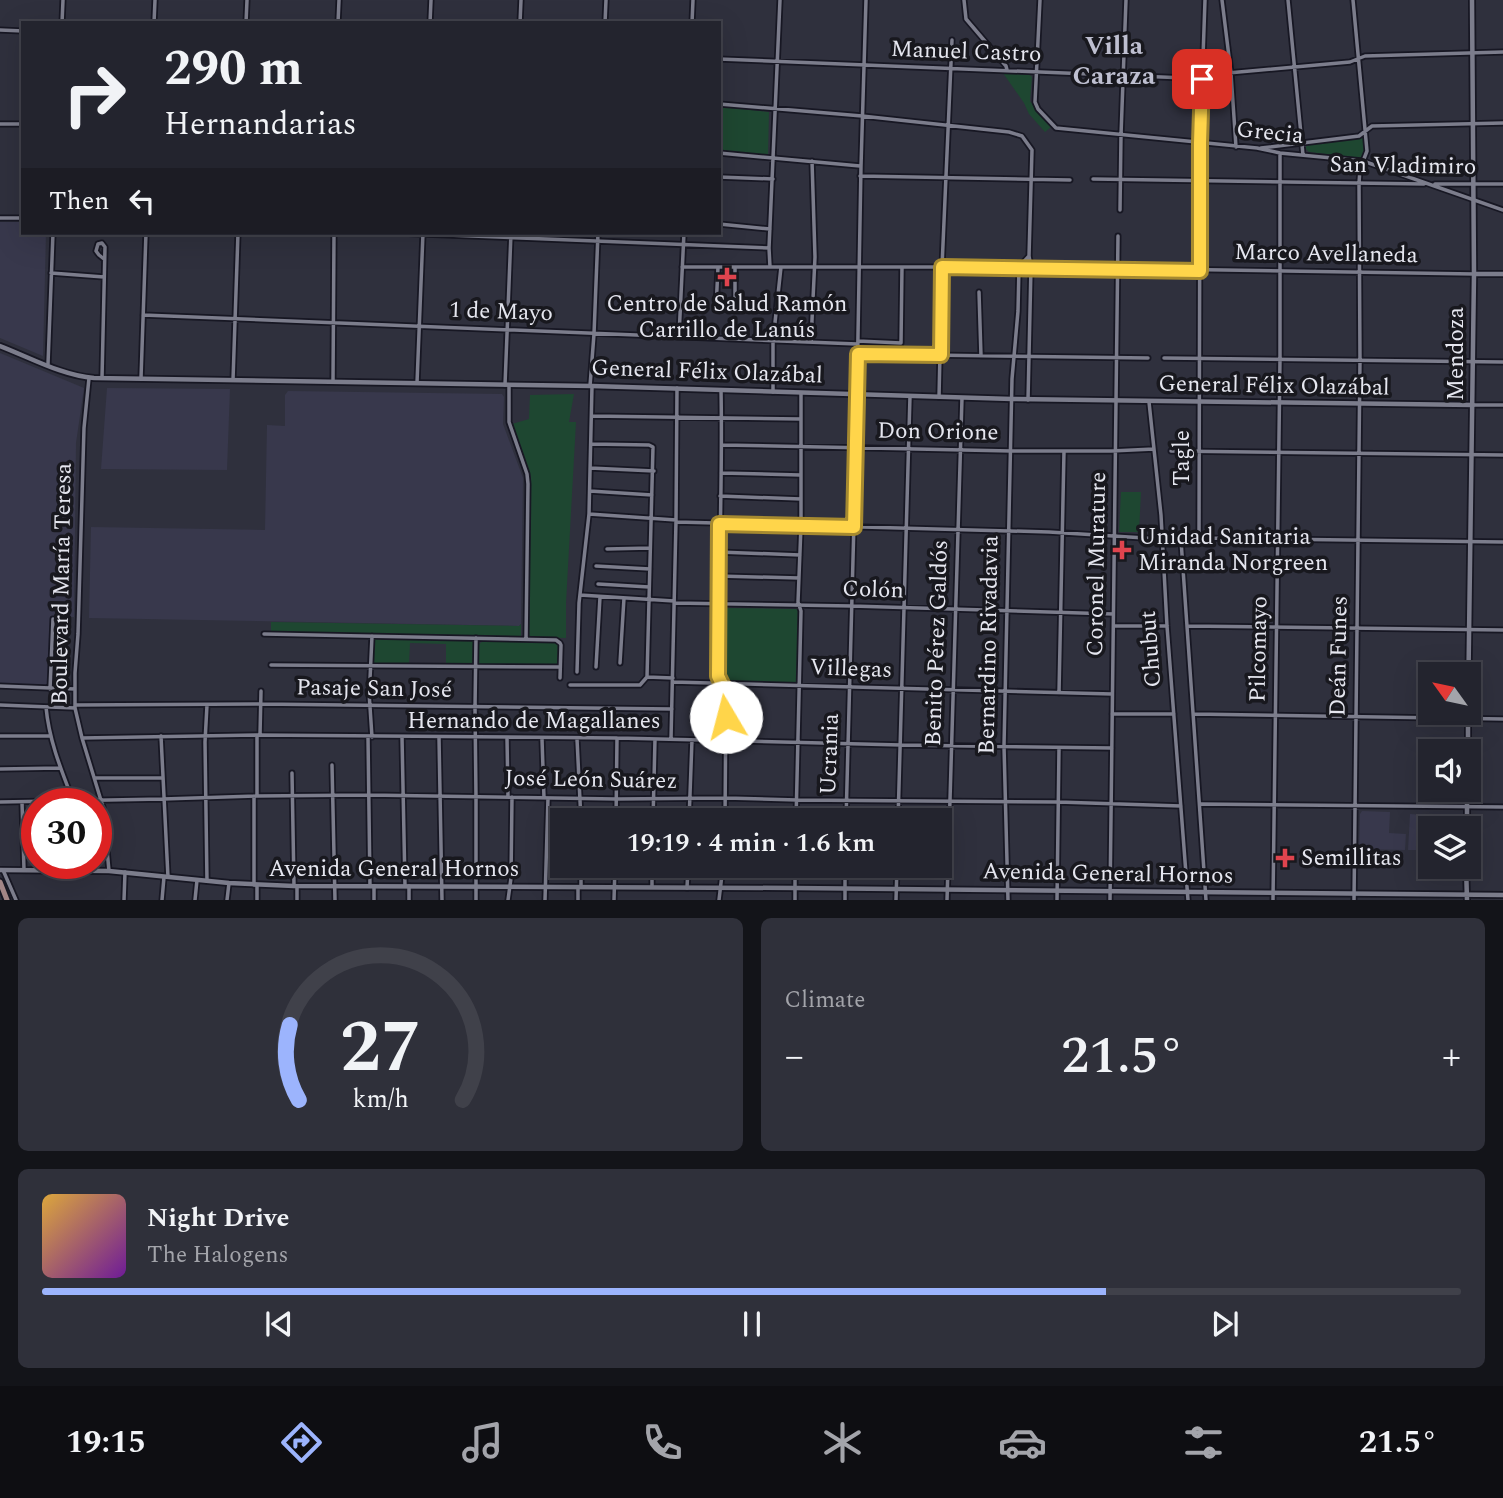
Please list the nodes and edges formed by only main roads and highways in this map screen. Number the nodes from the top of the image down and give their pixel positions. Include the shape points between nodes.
1 (0, 882) edge
2 (7, 900) edge

1 - 2 main road

